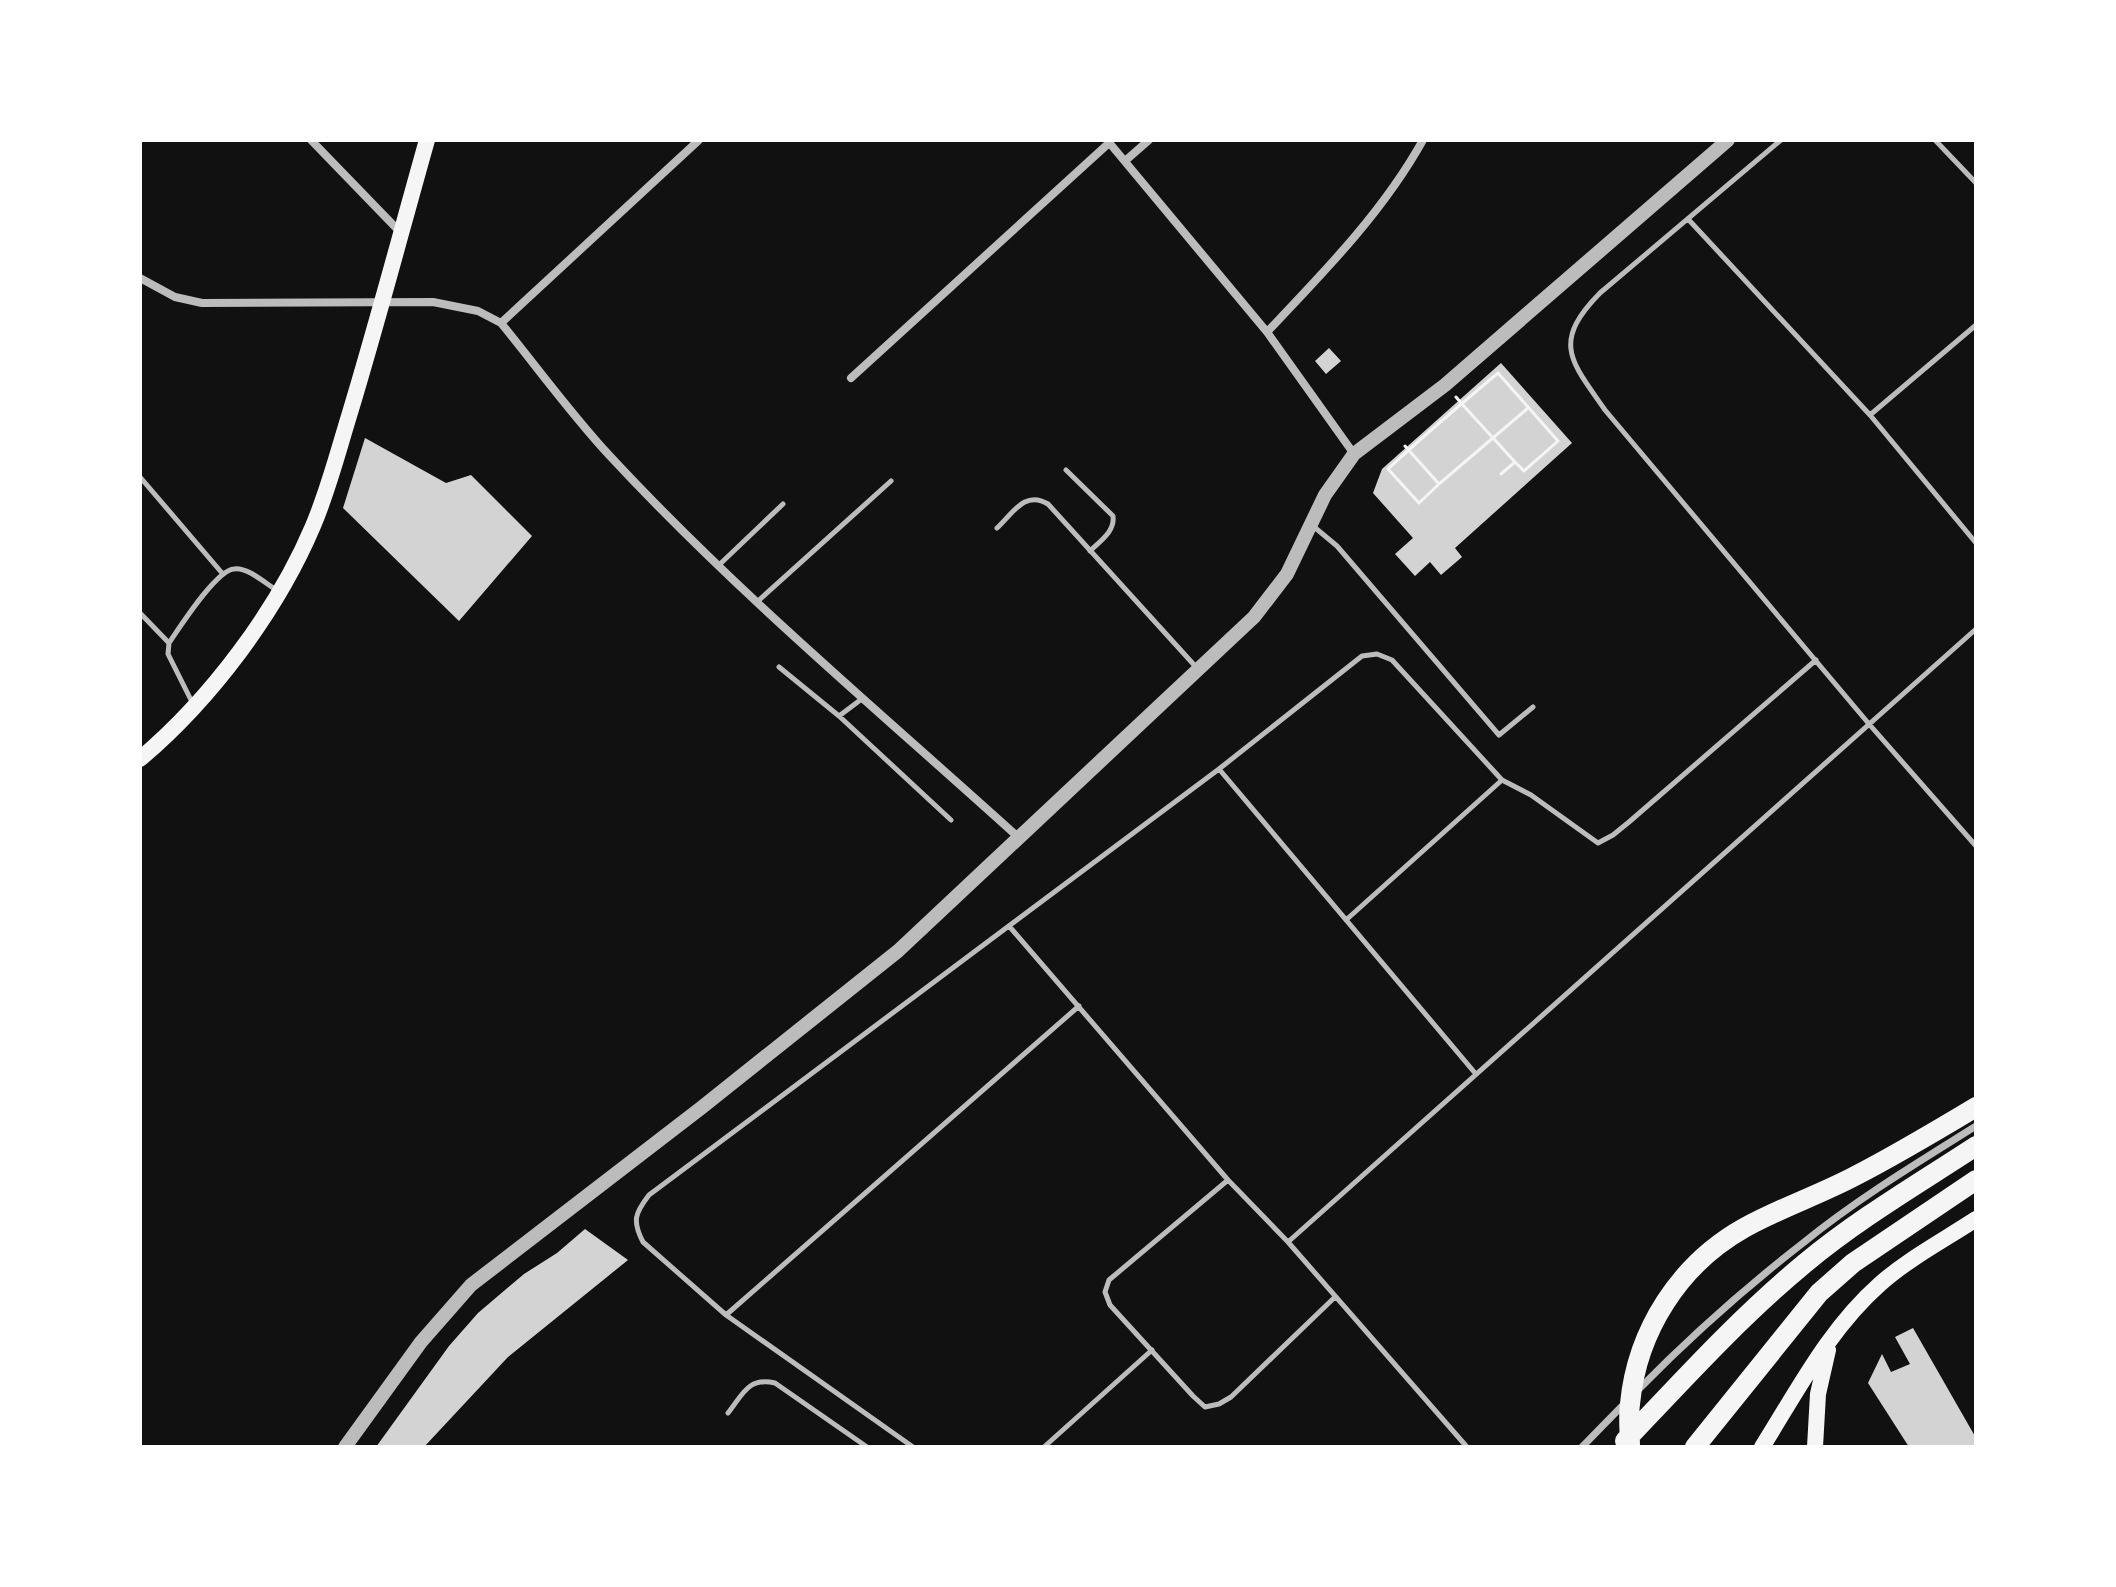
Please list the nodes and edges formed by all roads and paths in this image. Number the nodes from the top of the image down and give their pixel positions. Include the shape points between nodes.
1 (311, 140) edge
2 (427, 140) edge
3 (699, 140) edge
4 (1149, 140) edge
5 (1423, 140) edge
6 (1728, 140) edge
7 (1781, 140) edge
8 (1935, 140) edge
9 (1108, 141) edge
10 (1125, 161) junction
11 (1976, 183) edge
12 (1688, 219) junction
13 (401, 233) junction
14 (140, 278) edge
15 (384, 301) junction
16 (501, 323) junction
17 (1976, 325) edge
18 (1267, 332) junction
19 (851, 378) dead end
20 (1458, 399) dead end
21 (1462, 404) junction
22 (1528, 408) junction
23 (1870, 415) junction
24 (1493, 438) junction
25 (1407, 448) junction
26 (1354, 454) junction
27 (1515, 462) junction
28 (1066, 470) dead end
29 (1501, 474) dead end
30 (140, 477) edge
31 (891, 481) dead end
32 (1439, 484) junction
33 (783, 504) dead end
34 (1312, 526) junction
35 (997, 528) dead end
36 (1976, 543) edge
37 (1090, 551) junction
38 (719, 565) junction
39 (222, 573) junction
40 (279, 592) junction
41 (756, 602) junction
42 (140, 613) edge
43 (1976, 629) edge
44 (169, 643) junction
45 (1816, 660) junction
46 (779, 667) dead end
47 (1197, 668) junction
48 (864, 698) junction
49 (194, 705) junction
50 (1533, 707) dead end
51 (839, 716) junction
52 (1869, 724) junction
53 (140, 759) edge
54 (1219, 769) junction
55 (1502, 780) junction
56 (951, 820) dead end
57 (1018, 837) junction
58 (1976, 846) edge
59 (1346, 920) junction
60 (1009, 926) junction
61 (1079, 1006) junction
62 (1475, 1073) junction
63 (1976, 1107) edge
64 (1976, 1126) edge
65 (1976, 1146) edge
66 (1228, 1180) junction
67 (1976, 1180) edge
68 (1976, 1219) edge
69 (1288, 1242) junction
70 (1335, 1297) junction
71 (726, 1315) junction
72 (1832, 1335) junction
73 (1152, 1350) junction
74 (728, 1413) dead end
75 (345, 1447) edge
76 (867, 1447) edge
77 (913, 1447) edge
78 (1044, 1447) edge
79 (1467, 1447) edge
80 (1582, 1447) edge
81 (1620, 1447) edge
82 (1630, 1447) edge
83 (1695, 1447) edge
84 (1762, 1447) edge
85 (1815, 1447) edge

1 - 13 street
2 - 13 main road
3 - 16 street
4 - 10 street
5 - 18 street via 1340,256
6 - 26 street via 1445,385
7 - 12 lane
8 - 11 lane
9 - 10 street
9 - 19 street
10 - 18 street
12 - 23 lane
12 - 45 lane via 1584,309 1568,347 1605,410
13 - 15 main road
14 - 15 street via 175,297 202,303
15 - 16 street via 457,305
15 - 40 main road via 314,525
16 - 38 street via 608,454
17 - 23 lane
18 - 26 street
20 - 21 path
21 - 22 path via 1498,373
21 - 24 path
21 - 25 path
22 - 24 path
22 - 27 path via 1558,441 1524,471
23 - 36 lane
24 - 27 path
24 - 32 path
25 - 32 path
25 - 32 path via 1388,469 1419,503
26 - 34 street via 1325,495
27 - 29 path
28 - 37 lane via 1113,516 1110,531
30 - 39 lane
31 - 41 lane
33 - 38 lane
34 - 47 street via 1272,596
34 - 50 lane via 1337,546 1499,735
35 - 37 lane via 1035,498 1048,504
37 - 47 lane
38 - 41 street
39 - 40 lane via 243,570
39 - 44 lane
40 - 49 main road
41 - 48 street
42 - 44 lane
43 - 52 lane
44 - 49 lane via 168,654
45 - 52 lane
45 - 55 lane via 1598,843
46 - 51 lane
47 - 57 street
48 - 51 lane
48 - 57 street
49 - 53 main road
51 - 56 lane
52 - 58 lane
52 - 62 lane
54 - 55 lane via 1362,656 1377,654 1392,660
54 - 59 lane
54 - 60 lane
55 - 59 lane
57 - 75 street via 898,951 471,1285 421,1342
59 - 62 lane
60 - 61 lane
60 - 71 lane via 649,1195 638,1209 635,1227 643,1242
61 - 66 lane
61 - 71 lane
62 - 69 lane
63 - 82 highway via 1707,1252 1677,1283 1638,1364 1630,1404
64 - 80 street via 1805,1241 1674,1353
65 - 81 highway via 1862,1219 1804,1264
66 - 69 lane
66 - 73 lane via 1109,1280 1105,1292 1110,1305
67 - 83 highway via 1819,1293
68 - 72 main road via 1881,1282
69 - 70 lane
70 - 73 lane via 1219,1404 1205,1407
70 - 79 lane
71 - 77 lane
72 - 84 main road
72 - 85 main road via 1818,1394
73 - 78 lane
74 - 76 lane via 749,1386 762,1380 775,1383

